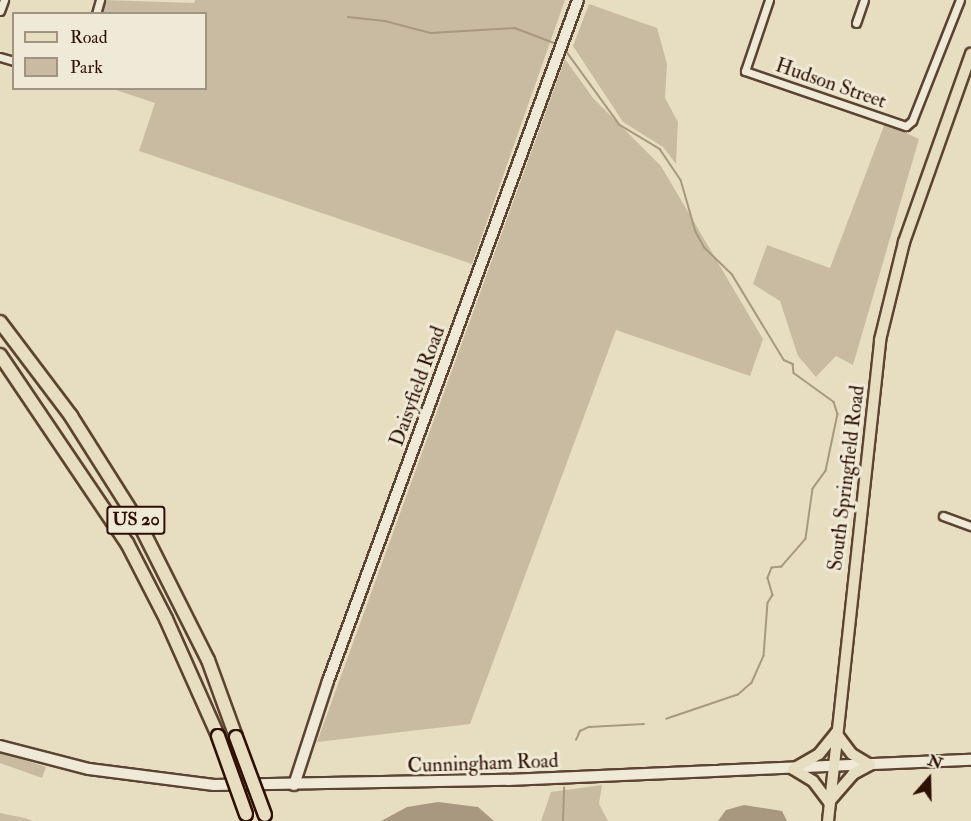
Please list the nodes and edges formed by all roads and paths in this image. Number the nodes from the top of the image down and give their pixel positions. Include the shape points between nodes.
1 (4, 0) edge
2 (578, 0) edge
3 (769, 0) edge
4 (864, 0) edge
5 (960, 0) edge
6 (0, 11) edge
7 (856, 23) dead end
8 (971, 54) edge
9 (0, 322) edge
10 (0, 355) edge
11 (943, 516) dead end
12 (971, 526) edge
13 (836, 733) junction
14 (0, 746) edge
15 (971, 760) edge
16 (870, 765) junction
17 (832, 768) junction
18 (792, 769) junction
19 (294, 785) junction
20 (829, 802) junction
21 (247, 817) edge
22 (266, 818) edge
23 (828, 821) edge

1 - 6 street
2 - 19 main road, Daisyfield Road via 328,681
3 - 5 street, Hudson Street via 745,71 906,126
4 - 7 street
8 - 13 main road, South Springfield Road via 904,242 880,340
9 - 22 highway, US 20, bridge via 71,416 140,525 208,660
10 - 21 highway, US 20, bridge via 127,543 218,736
11 - 12 street
13 - 16 main road via 852,754
13 - 17 main road, South Springfield Road
13 - 18 main road via 819,754
14 - 19 main road, Cunningham Road via 89,769 150,779 214,785
15 - 16 main road, Cunningham Road
16 - 17 main road, Cunningham Road
16 - 20 main road via 853,774
17 - 18 main road, Cunningham Road
17 - 20 main road, South Springfield Road
18 - 19 main road, Cunningham Road
18 - 20 main road via 813,781
20 - 23 main road, South Springfield Road

